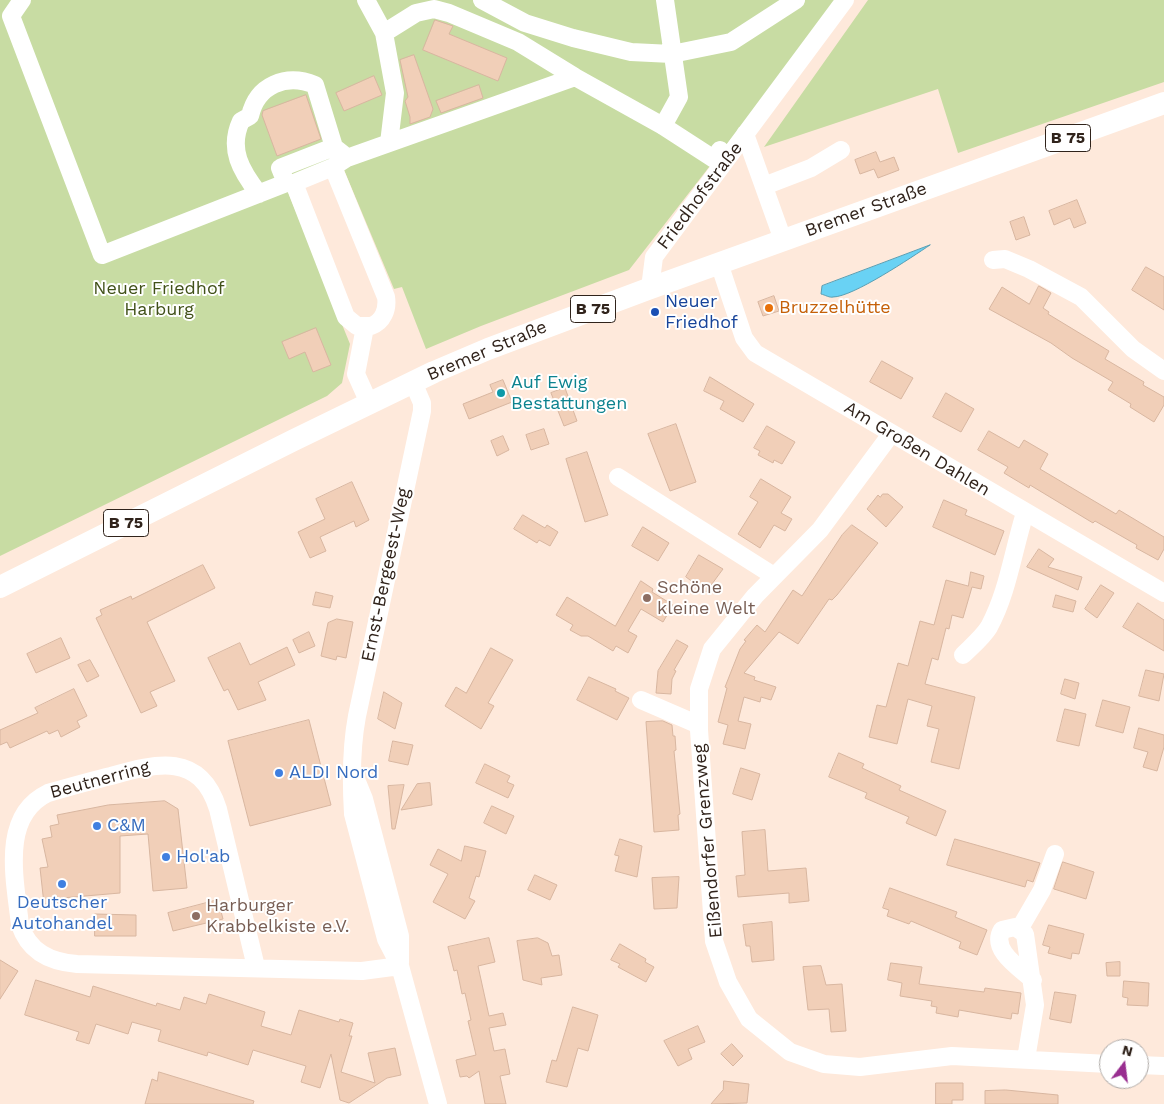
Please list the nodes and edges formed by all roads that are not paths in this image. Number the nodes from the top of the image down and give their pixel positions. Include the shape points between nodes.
1 (22, 0) edge
2 (366, 0) edge
3 (482, 0) edge
4 (665, 0) edge
5 (796, 0) edge
6 (845, 0) edge
7 (5, 15) edge
8 (384, 32) junction
9 (672, 54) junction
10 (576, 77) junction
11 (1164, 104) edge
12 (663, 126) junction
13 (746, 134) junction
14 (389, 143) junction
15 (720, 150) dead end
16 (841, 150) dead end
17 (338, 157) junction
18 (290, 183) junction
19 (764, 186) junction
20 (259, 194) junction
21 (783, 240) junction
22 (993, 260) dead end
23 (719, 263) junction
24 (650, 288) junction
25 (365, 327) junction
26 (1164, 371) edge
27 (413, 382) junction
28 (369, 403) junction
29 (891, 434) junction
30 (618, 478) dead end
31 (1025, 513) junction
32 (774, 576) junction
33 (0, 587) edge
34 (1164, 593) edge
35 (963, 655) dead end
36 (640, 700) dead end
37 (699, 725) junction
38 (1055, 854) dead end
39 (1020, 928) junction
40 (400, 966) junction
41 (256, 968) junction
42 (1033, 980) junction
43 (1026, 1059) junction
44 (1099, 1063) edge
45 (1149, 1065) edge
46 (1164, 1066) edge
47 (438, 1104) edge

1 - 7 street
2 - 8 street
3 - 9 street via 525,23 572,38 631,52
4 - 9 street
5 - 9 street via 731,42
6 - 13 street, Friedhofstraße
7 - 20 street via 102,255
8 - 10 street via 416,13 442,11 518,42
8 - 14 street via 395,93
9 - 12 street via 679,97
10 - 12 street
10 - 14 street
11 - 21 main road, Bremer Straße / B 75
12 - 15 street via 714,159
13 - 19 street, Friedhofstraße
13 - 24 street, Friedhofstraße via 654,257
14 - 17 street
16 - 19 street via 811,168
17 - 18 street via 280,168
17 - 20 street via 315,85 300,79 281,81 262,92 252,106 250,116 241,120 235,134 235,153 246,177
17 - 25 street via 387,300 380,321
18 - 20 street
18 - 25 street via 346,317 353,324
19 - 21 street, Friedhofstraße
21 - 23 main road, Bremer Straße / B 75
22 - 26 street via 1005,259 1029,269 1080,297 1133,350
23 - 24 main road, Bremer Straße / B 75
23 - 29 street, Am Großen Dahlen via 744,338 755,353
24 - 27 main road, Bremer Straße / B 75 via 536,330
25 - 28 street via 356,374
27 - 28 main road, Bremer Straße / B 75
27 - 40 street, Ernst-Bergeest-Weg via 422,411 353,745 353,771 364,799 400,936
28 - 33 main road, Bremer Straße / B 75
29 - 31 street, Am Großen Dahlen
29 - 32 street, Eißendorfer Grenzweg via 820,530
30 - 32 street
31 - 34 street, Am Großen Dahlen
31 - 35 street via 1000,602 988,628
32 - 37 street, Eißendorfer Grenzweg via 712,649 699,689
36 - 37 street
37 - 43 street, Eißendorfer Grenzweg via 714,941 728,982 749,1019 790,1052 824,1064 860,1067 952,1056
38 - 39 street via 1042,890
39 - 42 street via 1025,934
39 - 42 street via 1002,930 999,944 1003,952
40 - 41 street, Beutnerring via 362,971
40 - 47 street, Ernst-Bergeest-Weg
41 - 41 street, Beutnerring via 218,809 208,786 197,775 174,765 146,766 48,793 36,798 22,812 12,846 20,925 27,941 40,954 61,963
42 - 43 street via 1036,1005
43 - 44 street, Eißendorfer Grenzweg
45 - 46 street

